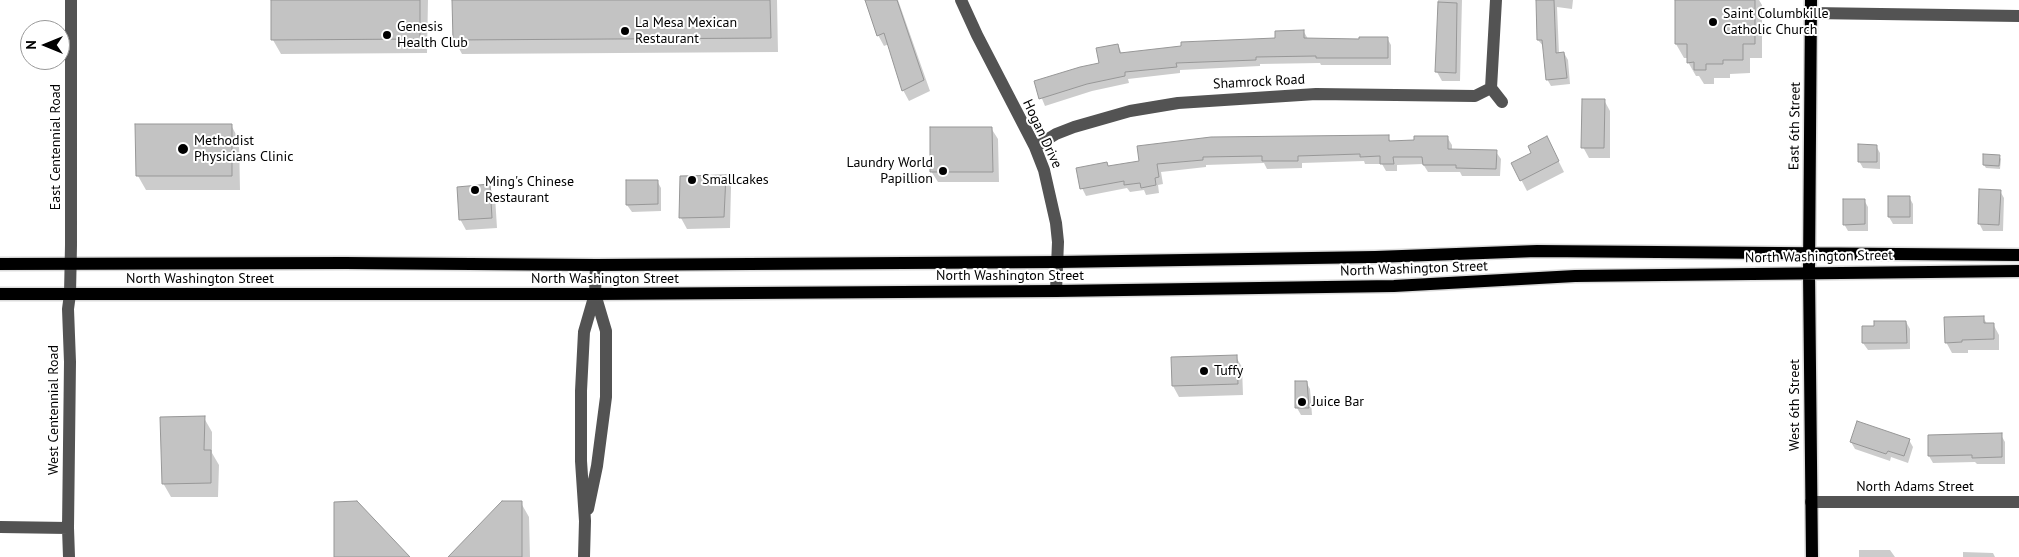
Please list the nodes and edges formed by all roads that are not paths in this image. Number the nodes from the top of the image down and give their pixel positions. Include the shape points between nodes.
1 (70, 0) edge
2 (961, 0) edge
3 (1496, 0) edge
4 (1811, 6) edge
5 (2019, 16) edge
6 (1491, 88) junction
7 (1502, 102) dead end
8 (1035, 147) junction
9 (1809, 252) junction
10 (2019, 255) edge
11 (1058, 262) junction
12 (70, 263) junction
13 (0, 264) edge
14 (596, 265) junction
15 (2019, 271) edge
16 (1809, 272) junction
17 (1056, 291) junction
18 (0, 294) edge
19 (70, 294) junction
20 (595, 294) junction
21 (1811, 502) junction
22 (2019, 502) edge
23 (585, 521) junction
24 (0, 527) edge
25 (68, 528) junction
26 (69, 557) edge
27 (584, 557) edge
28 (1812, 557) edge

1 - 12 street, East Centennial Road
2 - 8 street, Hogan Drive
3 - 6 street
4 - 5 street
4 - 9 main road, East 6th Street
6 - 7 street
6 - 8 street, Shamrock Road via 1474,96 1316,94 1178,103 1130,111 1074,128
8 - 11 street, Hogan Drive via 1051,195
9 - 10 main road, North Washington Street
9 - 11 main road, North Washington Street via 1537,251 1366,258
9 - 16 main road, West 6th Street
11 - 14 main road, North Washington Street
11 - 17 street, Hogan Drive
12 - 13 main road, North Washington Street
12 - 14 main road, North Washington Street
12 - 19 street, West Centennial Road
14 - 20 street
15 - 16 main road, North Washington Street
16 - 17 main road, North Washington Street via 1575,276 1394,286
16 - 21 main road, West 6th Street
17 - 20 main road, North Washington Street
18 - 19 main road, North Washington Street
19 - 20 main road, North Washington Street
19 - 25 street, West Centennial Road
20 - 23 street via 584,332 581,391
20 - 23 street via 606,331 606,397 598,466
21 - 22 street, North Adams Street
21 - 28 main road, West 6th Street
23 - 27 street
24 - 25 street
25 - 26 street, West Centennial Road

